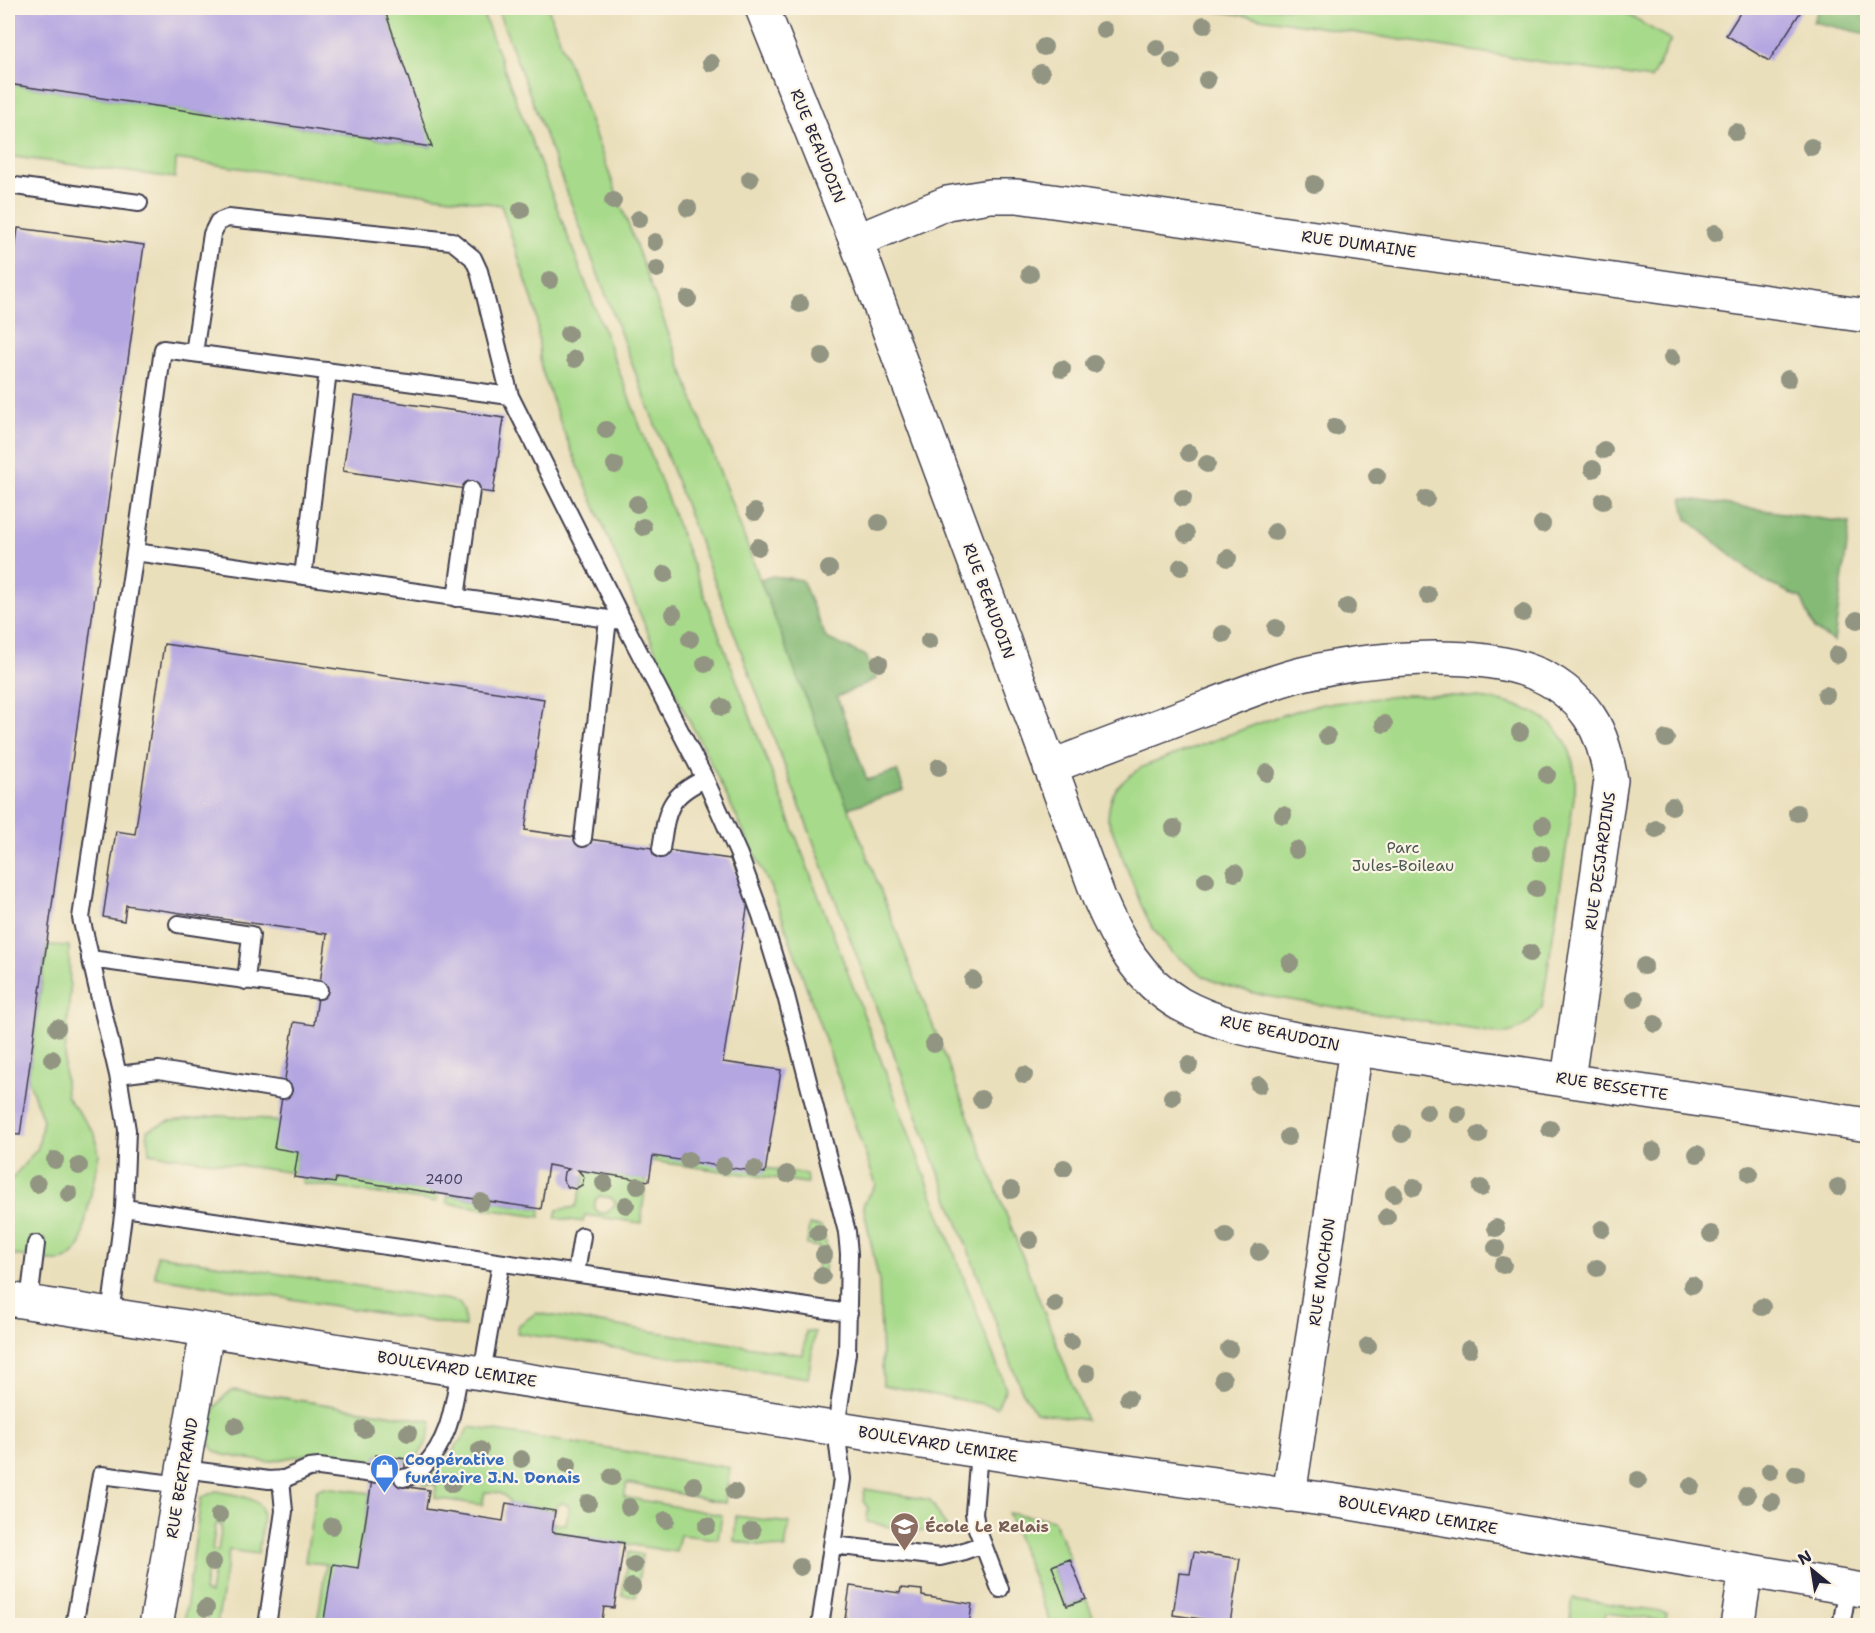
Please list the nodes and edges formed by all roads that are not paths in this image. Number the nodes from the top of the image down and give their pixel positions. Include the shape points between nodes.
1 (762, 8) edge
2 (8, 185) edge
3 (138, 203) dead end
4 (856, 241) junction
5 (1868, 316) edge
6 (194, 353) junction
7 (328, 371) junction
8 (510, 396) junction
9 (471, 490) dead end
10 (135, 552) junction
11 (303, 576) junction
12 (456, 598) junction
13 (615, 620) junction
14 (1050, 767) junction
15 (705, 779) junction
16 (583, 838) dead end
17 (661, 849) dead end
18 (178, 924) dead end
19 (90, 959) junction
20 (246, 981) junction
21 (319, 990) dead end
22 (1356, 1049) junction
23 (118, 1075) junction
24 (1568, 1079) junction
25 (283, 1090) dead end
26 (1868, 1125) edge
27 (124, 1208) junction
28 (582, 1236) dead end
29 (36, 1244) dead end
30 (501, 1263) junction
31 (576, 1273) junction
32 (18, 1300) edge
33 (849, 1313) junction
34 (110, 1315) junction
35 (207, 1330) junction
36 (471, 1371) junction
37 (836, 1428) junction
38 (979, 1451) junction
39 (373, 1474) dead end
40 (182, 1477) junction
41 (403, 1478) dead end
42 (281, 1479) junction
43 (1289, 1495) junction
44 (983, 1544) junction
45 (832, 1545) junction
46 (1746, 1571) junction
47 (1858, 1589) edge
48 (1000, 1590) dead end
49 (74, 1626) edge
50 (156, 1626) edge
51 (267, 1626) edge
52 (820, 1626) edge
53 (1737, 1626) edge
54 (1841, 1626) edge

1 - 4 street, RUE BEAUDOIN
2 - 3 lane
4 - 5 street, RUE DUMAINE via 947,203 1017,196
4 - 14 street, RUE BEAUDOIN
6 - 7 lane
6 - 8 lane via 212,234 218,222 228,218 452,241 473,258 479,271
6 - 10 lane via 163,349
7 - 8 lane
7 - 11 lane
8 - 13 lane
9 - 12 lane
10 - 11 lane
10 - 19 lane via 81,918
11 - 12 lane
12 - 13 lane
13 - 15 lane
13 - 16 lane
14 - 22 street, RUE BEAUDOIN via 1118,940 1163,992 1179,1004 1216,1020 1268,1034
14 - 24 street, RUE DESJARDINS via 1274,682 1335,667 1406,659 1466,660 1509,666 1553,682 1590,717 1606,755 1611,780
15 - 17 lane via 687,787 671,805
15 - 33 lane via 758,905 786,996 847,1232
18 - 20 lane via 251,935
19 - 20 lane
19 - 23 lane
20 - 21 lane
22 - 24 street, RUE BESSETTE
22 - 43 street, RUE MOCHON
23 - 25 lane via 159,1070
23 - 27 lane via 127,1142
24 - 26 street, RUE BESSETTE
27 - 30 lane
27 - 34 lane
28 - 31 lane
29 - 32 lane
30 - 31 lane
30 - 36 lane
31 - 33 lane
32 - 34 street, BOULEVARD LEMIRE
33 - 37 lane
34 - 35 street, BOULEVARD LEMIRE
35 - 36 street, BOULEVARD LEMIRE
35 - 40 street, RUE BERTRAND
36 - 37 street, BOULEVARD LEMIRE
36 - 41 lane via 439,1448 420,1470
37 - 38 street, BOULEVARD LEMIRE
37 - 45 lane via 842,1479
38 - 43 street, BOULEVARD LEMIRE
38 - 44 lane via 974,1514
39 - 42 lane via 319,1467
40 - 42 lane
40 - 49 lane via 101,1475
40 - 50 street, RUE BERTRAND
42 - 51 lane via 284,1511
43 - 46 street, BOULEVARD LEMIRE
44 - 45 lane via 940,1557
44 - 48 lane
45 - 52 lane
46 - 47 street, BOULEVARD LEMIRE
46 - 53 street
47 - 54 lane

